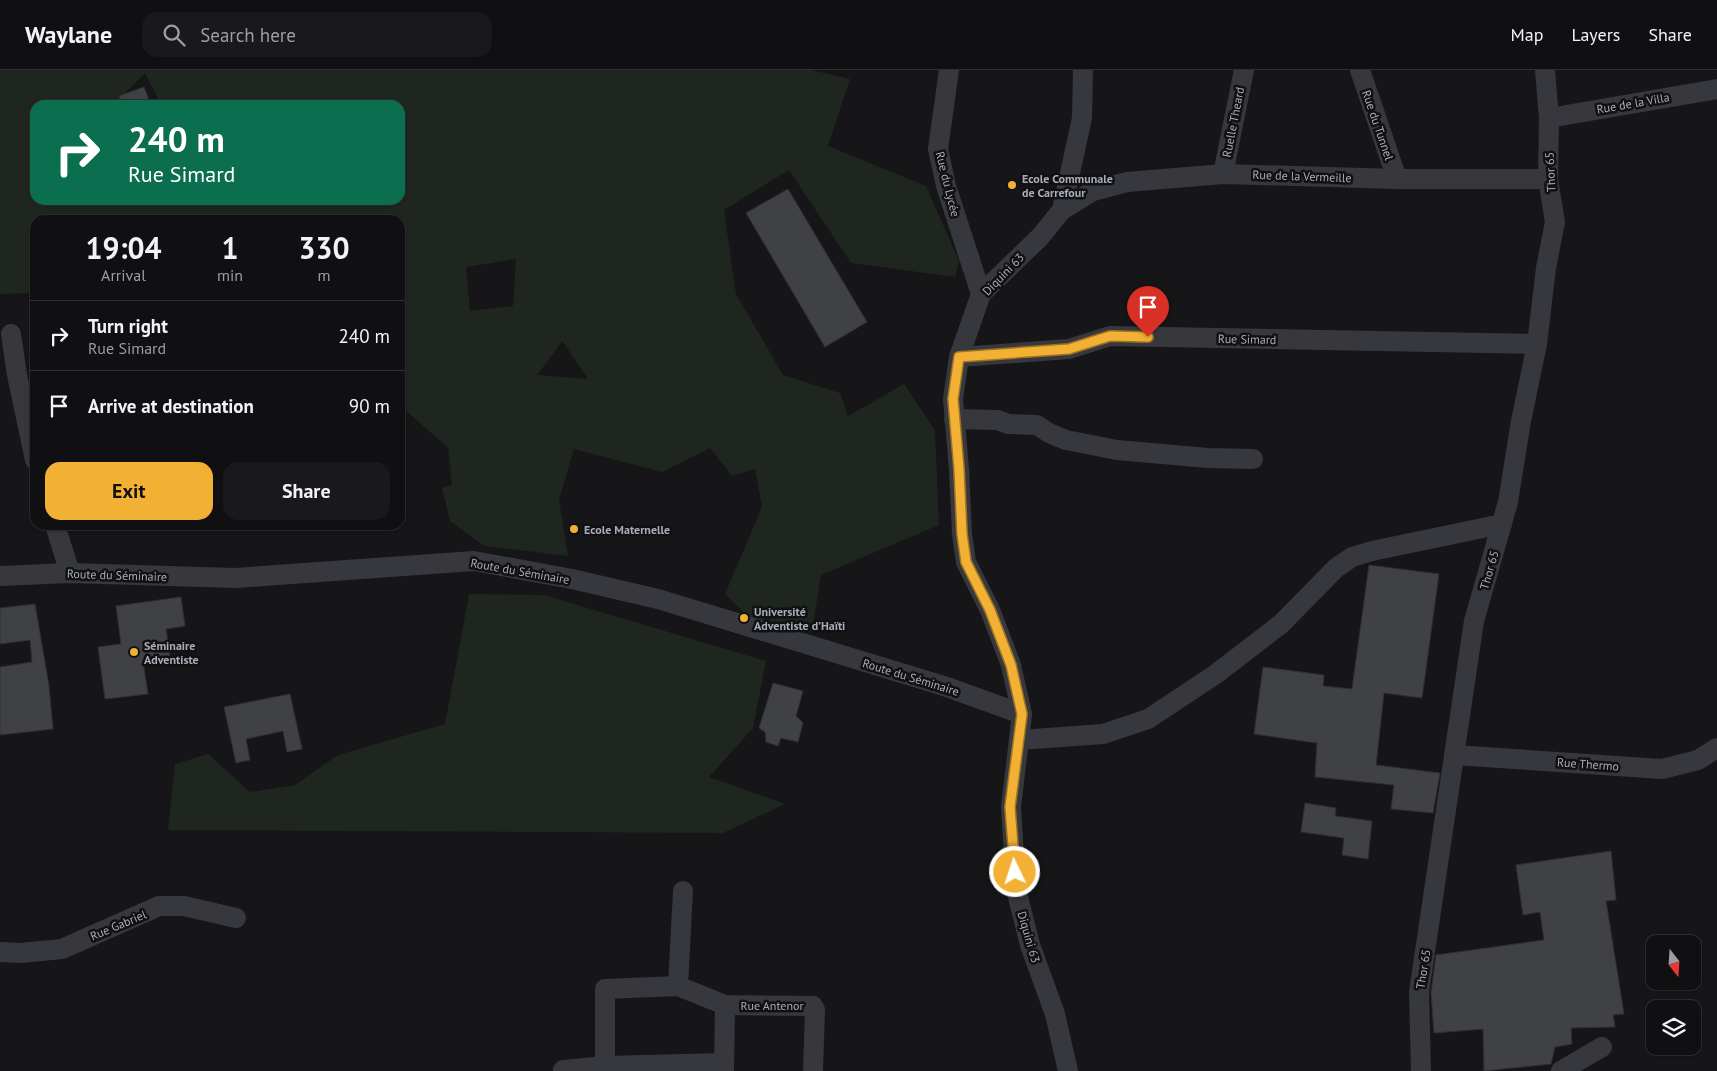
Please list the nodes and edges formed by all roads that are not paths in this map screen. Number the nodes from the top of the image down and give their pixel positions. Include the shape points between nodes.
1 (949, 70) edge
2 (1083, 70) edge
3 (1244, 70) edge
4 (1360, 70) edge
5 (1545, 70) edge
6 (1717, 89) edge
7 (1549, 118) junction
8 (1223, 174) junction
9 (1397, 179) junction
10 (1548, 179) junction
11 (1062, 210) junction
12 (981, 294) junction
13 (11, 334) dead end
14 (1537, 344) junction
15 (959, 357) junction
16 (954, 419) junction
17 (30, 436) edge
18 (1253, 459) dead end
19 (1502, 524) junction
20 (57, 530) edge
21 (70, 573) junction
22 (0, 576) edge
23 (1022, 714) junction
24 (1019, 740) junction
25 (1717, 748) edge
26 (1454, 755) junction
27 (682, 891) dead end
28 (236, 918) dead end
29 (0, 952) edge
30 (678, 986) junction
31 (725, 1004) junction
32 (1602, 1047) dead end
33 (605, 1066) junction
34 (724, 1067) edge
35 (563, 1070) dead end
36 (813, 1071) edge
37 (1068, 1071) edge
38 (1421, 1071) edge
39 (1561, 1071) edge

1 - 12 street, Rue du Lycée via 938,148 946,186
2 - 11 street, Diquini 63 via 1082,118
3 - 8 street, Ruelle Theard
4 - 9 street, Rue du Tunnel
5 - 7 street, Thor 65
6 - 7 street, Rue de la Villa
7 - 10 street, Thor 65
8 - 9 street, Rue de la Vermeille
8 - 11 street, Rue de la Vermeille via 1126,182 1093,191
9 - 10 street, Rue de la Vermeille
10 - 14 street, Thor 65 via 1555,222
11 - 12 street, Diquini 63 via 1040,237
12 - 15 street, Diquini 63
13 - 17 street
14 - 15 street, Rue Simard via 1110,336 1069,349
14 - 19 street, Thor 65
15 - 16 street, Diquini 63 via 953,399
16 - 18 street via 1036,425 1066,440 1117,450
16 - 23 street, Diquini 63 via 966,562 990,610 1011,665
19 - 24 street via 1352,557 1336,568 1281,624 1216,674 1148,719 1103,734
19 - 26 street, Thor 65 via 1474,621
20 - 21 street
21 - 22 street, Route du Séminaire
21 - 23 street, Route du Séminaire via 235,578 474,561 658,599 944,686
23 - 24 street, Diquini 63
24 - 37 street, Diquini 63 via 1010,807 1016,888 1030,945 1055,1014
25 - 26 street, Rue Thermo via 1698,760 1662,769
26 - 38 street, Thor 65 via 1419,992
27 - 30 street
28 - 29 street, Rue Gabriel via 184,906 159,906 62,948
30 - 31 street
30 - 33 street via 605,989
31 - 34 street
31 - 36 street, Rue Antenor via 813,1006
32 - 39 street
33 - 34 street
33 - 35 street

